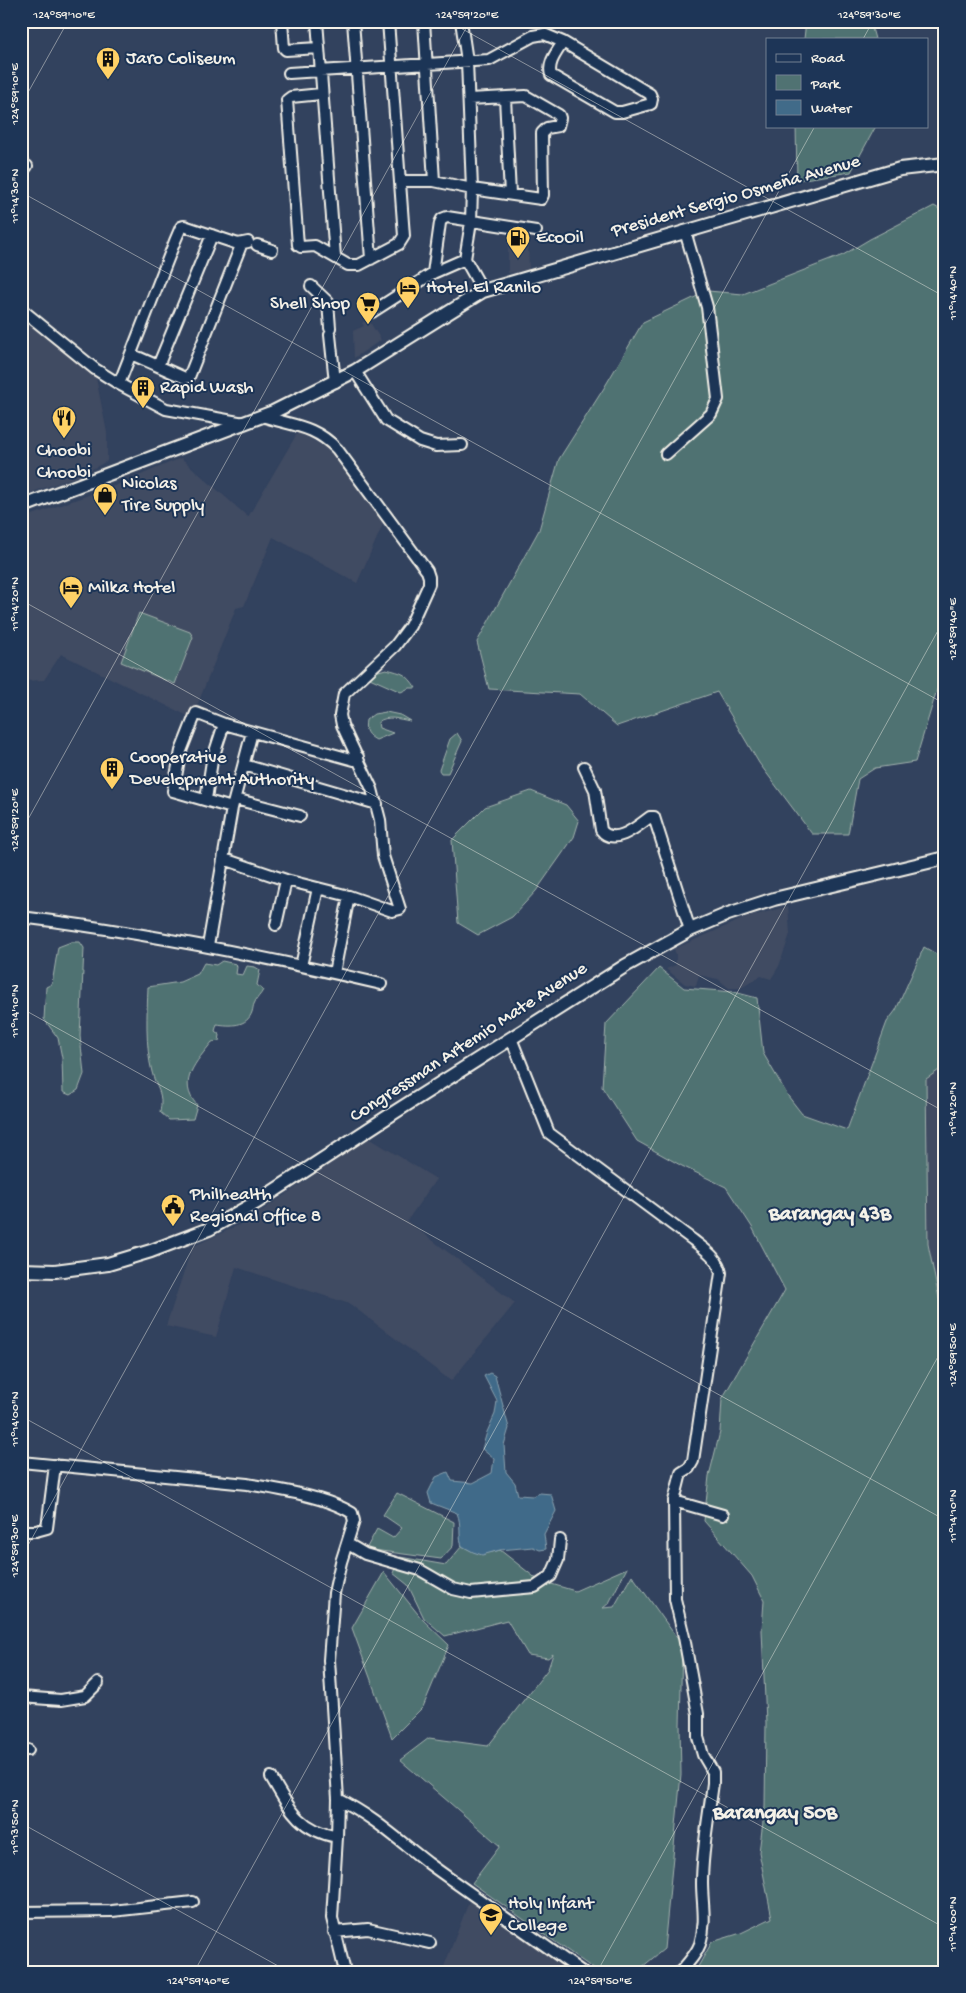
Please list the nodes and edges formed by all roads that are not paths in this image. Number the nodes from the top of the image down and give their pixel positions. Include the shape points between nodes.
1 (282, 21) edge
2 (317, 21) edge
3 (353, 21) edge
4 (388, 21) edge
5 (424, 21) edge
6 (461, 21) edge
7 (563, 42) junction
8 (319, 48) junction
9 (467, 61) junction
10 (428, 64) junction
11 (392, 66) junction
12 (357, 70) junction
13 (320, 71) junction
14 (289, 74) dead end
15 (322, 94) junction
16 (505, 98) junction
17 (469, 99) junction
18 (945, 164) edge
19 (400, 181) junction
20 (434, 181) junction
21 (472, 189) junction
22 (510, 194) junction
23 (471, 222) junction
24 (536, 231) dead end
25 (685, 231) junction
26 (212, 235) junction
27 (248, 243) junction
28 (272, 250) dead end
29 (335, 257) junction
30 (371, 259) junction
31 (465, 259) junction
32 (433, 273) junction
33 (312, 286) dead end
34 (483, 292) junction
35 (21, 309) edge
36 (372, 312) dead end
37 (131, 354) junction
38 (158, 366) junction
39 (355, 371) junction
40 (335, 382) junction
41 (120, 384) junction
42 (262, 416) junction
43 (245, 423) junction
44 (462, 445) dead end
45 (666, 454) dead end
46 (21, 507) edge
47 (224, 724) junction
48 (252, 732) junction
49 (358, 757) junction
50 (244, 765) junction
51 (584, 767) dead end
52 (206, 800) junction
53 (233, 804) junction
54 (377, 804) junction
55 (300, 816) dead end
56 (945, 858) edge
57 (224, 859) junction
58 (286, 880) junction
59 (318, 888) junction
60 (349, 896) junction
61 (21, 917) edge
62 (276, 925) dead end
63 (690, 930) junction
64 (208, 946) junction
65 (301, 966) junction
66 (334, 973) junction
67 (381, 984) dead end
68 (511, 1038) junction
69 (21, 1270) edge
70 (21, 1462) edge
71 (55, 1465) junction
72 (674, 1501) junction
73 (723, 1515) dead end
74 (21, 1531) edge
75 (560, 1540) dead end
76 (348, 1544) junction
77 (98, 1683) dead end
78 (21, 1697) edge
79 (271, 1777) dead end
80 (338, 1799) junction
81 (337, 1837) junction
82 (194, 1902) dead end
83 (21, 1912) edge
84 (334, 1932) junction
85 (430, 1943) dead end
86 (345, 1972) edge
87 (582, 1972) edge
88 (680, 1972) edge

1 - 8 street via 286,50
2 - 8 street
3 - 12 street
4 - 11 street
5 - 10 street
6 - 9 street
7 - 7 street via 550,64 552,75 615,112 651,104 650,94
7 - 9 street via 544,34 533,36 489,60
8 - 13 street
9 - 10 street
9 - 17 street
10 - 11 street
10 - 20 street
11 - 12 street
11 - 19 street
12 - 13 street
12 - 30 street
13 - 14 street
13 - 15 street
15 - 29 street
15 - 29 street via 287,100 298,245 315,246
16 - 17 street
16 - 22 street
16 - 22 street via 526,96 560,118 558,126 547,128 542,133 541,199
17 - 21 street
18 - 25 main road, President Sergio Osmeña Avenue via 900,169
19 - 20 street
19 - 30 street via 404,236 402,241
20 - 21 street
21 - 22 street
21 - 23 street
23 - 24 street
23 - 31 street
23 - 32 street via 447,217 442,219
25 - 34 main road, President Sergio Osmeña Avenue
25 - 45 street via 707,307 718,399 711,414
26 - 27 street
26 - 37 street via 181,227
26 - 38 street
27 - 28 street
27 - 38 street via 240,248 189,377
29 - 30 street via 348,265 359,265
31 - 32 street
31 - 34 street
32 - 36 street
33 - 40 street via 328,302
34 - 39 main road, President Sergio Osmeña Avenue
35 - 41 street via 96,369
37 - 38 street
37 - 41 street
39 - 40 main road, President Sergio Osmeña Avenue
39 - 44 street via 386,420 420,441 438,447
40 - 42 main road, President Sergio Osmeña Avenue
41 - 43 street via 166,409
42 - 43 main road, President Sergio Osmeña Avenue
42 - 49 street via 313,430 325,437 429,577 429,584 410,626 395,646 342,698 342,725
43 - 46 main road, President Sergio Osmeña Avenue
47 - 48 street
47 - 52 street via 212,761
47 - 52 street via 196,713 181,751 173,791
48 - 49 street via 354,760
48 - 50 street
49 - 54 street
50 - 53 street
50 - 54 street
51 - 63 street via 595,790 604,834 623,835 654,817
52 - 53 street
53 - 55 street
53 - 57 street
54 - 60 street via 383,856 400,909 392,910
56 - 63 main road, Congressman Artemio Mate Avenue via 774,899
57 - 58 street
57 - 64 street
58 - 59 street
58 - 62 street
59 - 60 street
59 - 65 street
60 - 66 street
61 - 64 street
63 - 68 main road, Congressman Artemio Mate Avenue via 633,961
64 - 65 street
65 - 66 street
66 - 67 street
68 - 69 main road, Congressman Artemio Mate Avenue via 257,1202 209,1229 108,1264
68 - 72 street via 549,1133 693,1240 720,1265 695,1453 693,1461 682,1473
70 - 71 street
71 - 74 street via 47,1528
71 - 76 street via 247,1484 326,1502 352,1514 354,1521
72 - 73 street
72 - 88 street via 674,1598 698,1714 698,1737 713,1772 702,1882 705,1911 700,1944
75 - 76 street via 558,1560 551,1576 535,1587 472,1593 453,1589 420,1570 366,1554
76 - 80 street via 334,1593 329,1660
77 - 78 street via 85,1696 61,1700
79 - 81 street via 288,1805 307,1827
80 - 81 street
80 - 87 street via 362,1811
81 - 84 street
82 - 83 street via 112,1911
84 - 85 street via 368,1930
84 - 86 street

